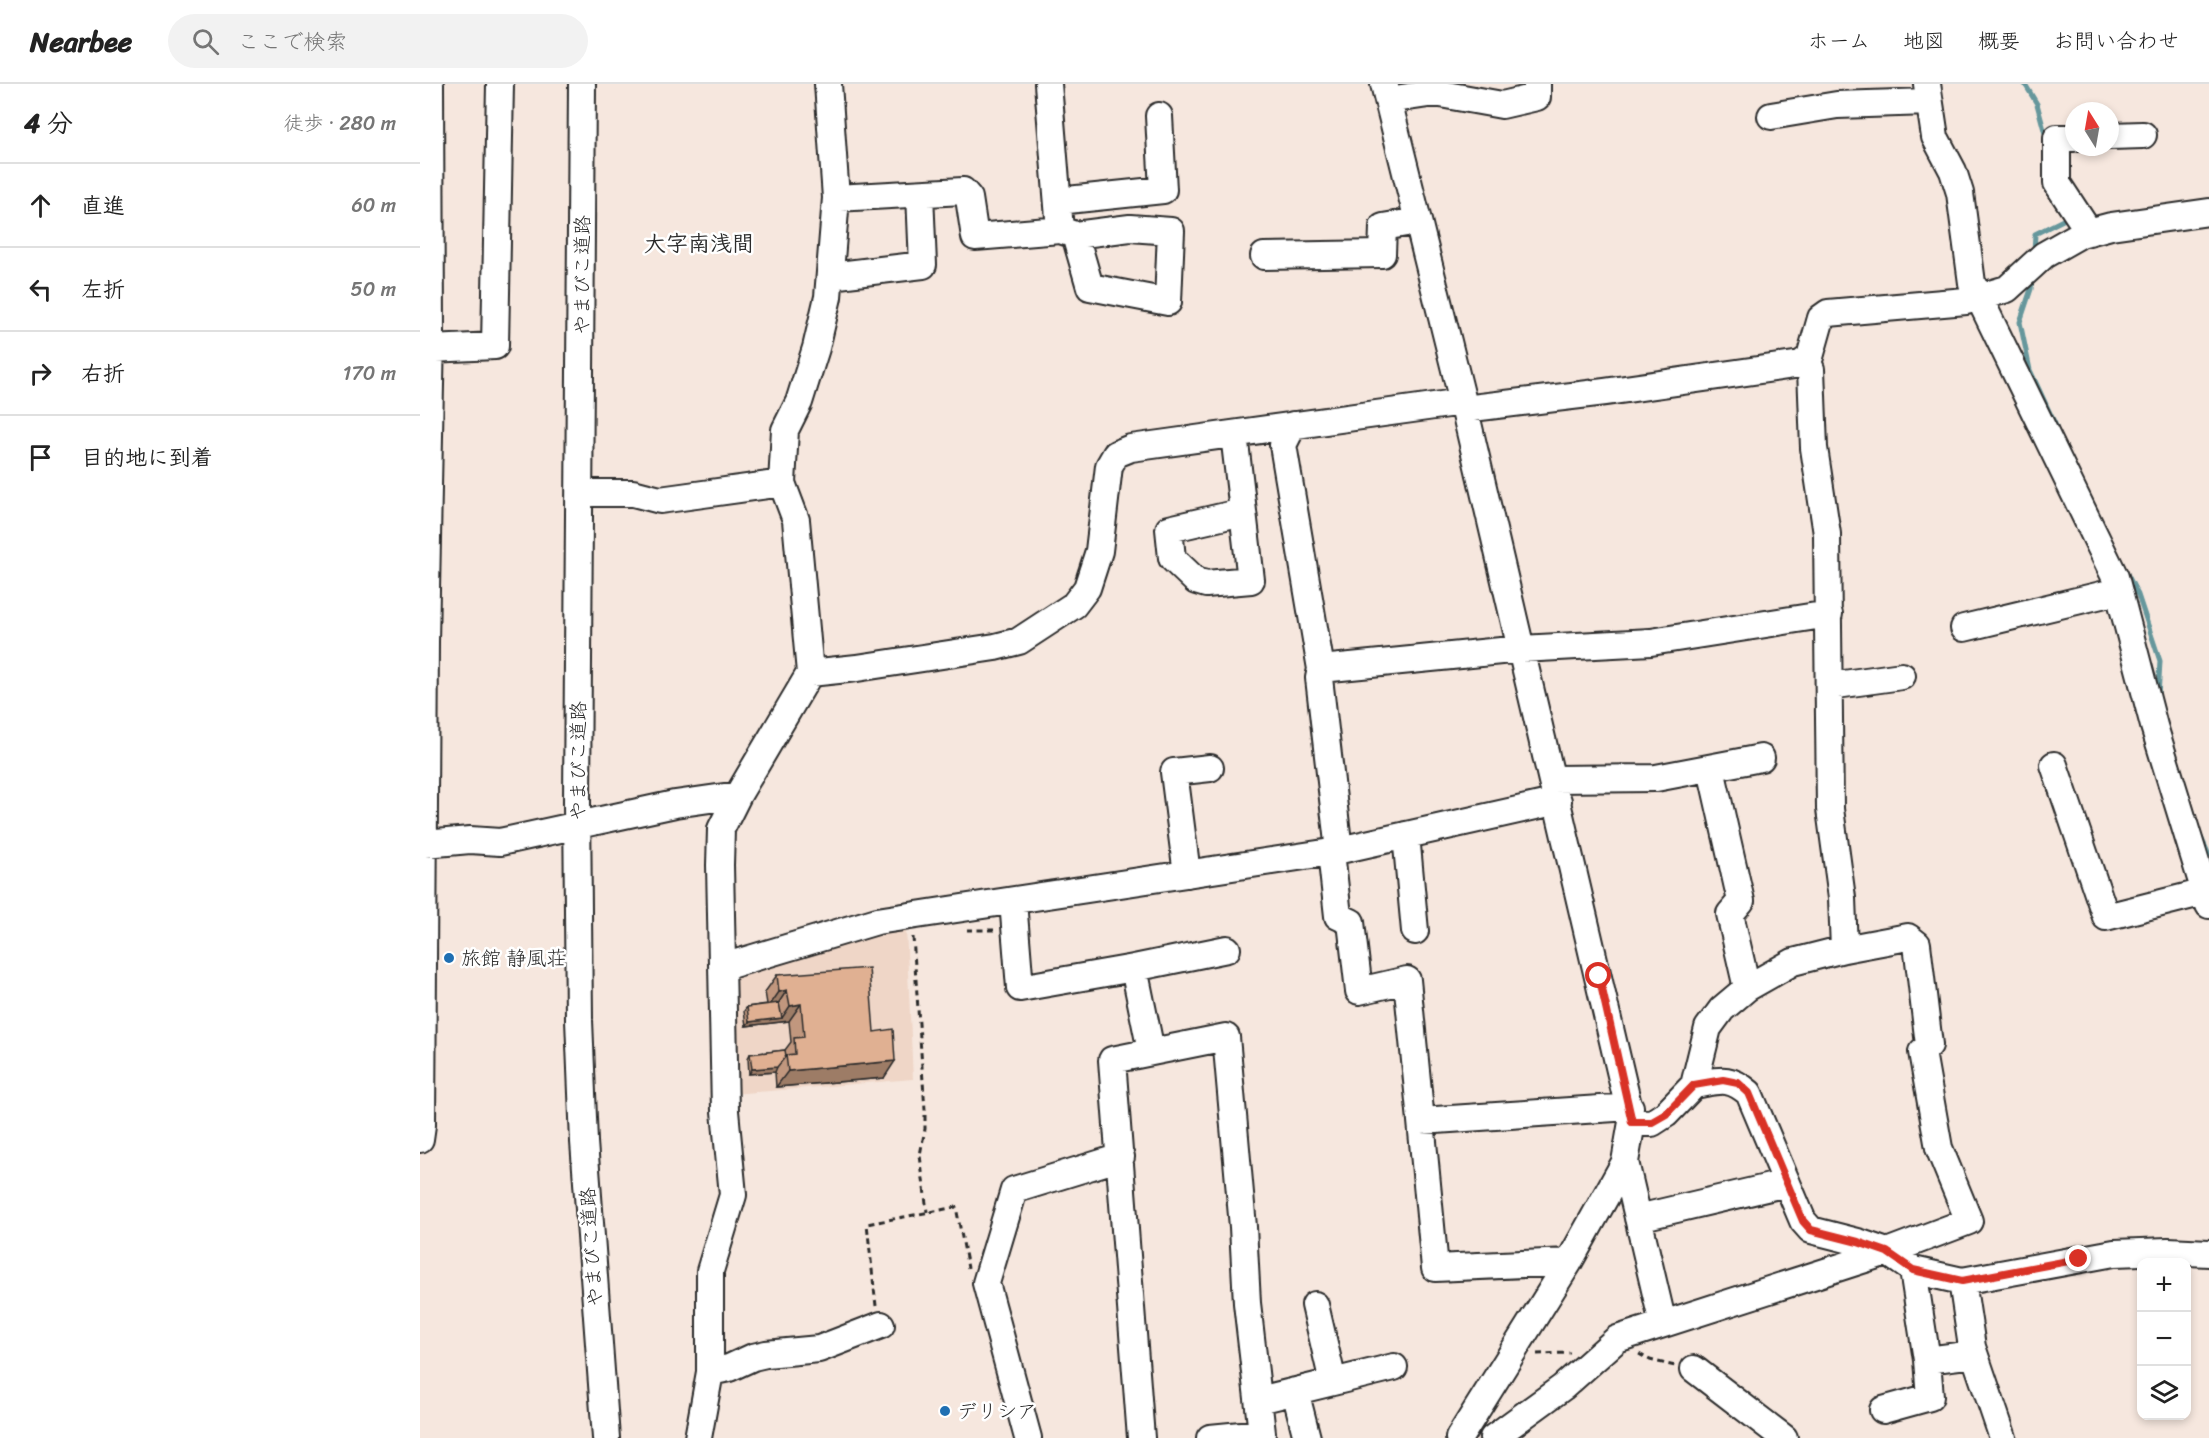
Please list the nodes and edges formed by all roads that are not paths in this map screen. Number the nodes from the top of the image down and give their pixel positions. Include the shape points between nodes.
1 (430, 84) edge
2 (500, 84) edge
3 (582, 84) edge
4 (831, 84) edge
5 (1048, 84) edge
6 (1537, 84) edge
7 (1386, 92) edge
8 (1928, 93) edge
9 (1159, 116) dead end
10 (1771, 116) dead end
11 (2143, 135) dead end
12 (2119, 136) edge
13 (2065, 138) edge
14 (920, 194) junction
15 (836, 198) junction
16 (1058, 201) junction
17 (2209, 212) edge
18 (1418, 221) junction
19 (2089, 232) junction
20 (1264, 256) dead end
21 (830, 276) junction
22 (1978, 297) junction
23 (431, 349) junction
24 (1806, 360) junction
25 (1464, 406) junction
26 (1293, 425) junction
27 (1234, 434) junction
28 (782, 483) junction
29 (581, 493) junction
30 (1243, 512) dead end
31 (2118, 591) junction
32 (1829, 614) junction
33 (1964, 628) dead end
34 (1521, 649) junction
35 (1321, 669) junction
36 (810, 673) junction
37 (1902, 676) dead end
38 (1829, 686) junction
39 (1761, 758) dead end
40 (2054, 765) dead end
41 (1210, 768) dead end
42 (1711, 769) junction
43 (1555, 790) junction
44 (738, 795) junction
45 (577, 826) junction
46 (1406, 835) junction
47 (425, 844) junction
48 (1335, 851) junction
49 (2203, 860) edge
50 (1187, 874) junction
51 (2207, 898) edge
52 (1013, 901) junction
53 (1415, 931) dead end
54 (1227, 949) dead end
55 (1844, 949) junction
56 (723, 967) junction
57 (1134, 968) junction
58 (1747, 988) junction
59 (1151, 1051) junction
60 (1694, 1085) junction
61 (1631, 1114) junction
62 (1421, 1121) junction
63 (420, 1139) edge
64 (1121, 1157) junction
65 (1625, 1162) junction
66 (1787, 1183) junction
67 (1638, 1218) junction
68 (1887, 1252) junction
69 (2209, 1253) edge
70 (1569, 1262) junction
71 (1913, 1270) junction
72 (1962, 1281) junction
73 (1316, 1305) dead end
74 (1663, 1324) junction
75 (879, 1325) road end
76 (1974, 1354) junction
77 (1927, 1360) junction
78 (1394, 1367) dead end
79 (1694, 1369) dead end
80 (710, 1372) junction
81 (1333, 1382) junction
82 (1294, 1391) junction
83 (1259, 1400) junction
84 (1883, 1410) dead end
85 (1496, 1437) edge
86 (606, 1438) edge
87 (698, 1438) edge
88 (1028, 1438) edge
89 (1141, 1438) edge
90 (1210, 1438) edge
91 (1307, 1438) edge
92 (1459, 1438) edge
93 (1784, 1438) edge
94 (2003, 1438) edge

1 - 23 street
2 - 23 street via 495,346
3 - 29 street, やまびこ道路
4 - 15 street
5 - 16 street
6 - 7 street via 1537,97 1502,105 1435,93
7 - 18 street
8 - 10 street
8 - 22 street via 1935,137 1960,193 1972,283
9 - 16 street via 1163,190
11 - 12 street
13 - 19 street via 2057,138 2056,183
14 - 15 street
14 - 16 street via 963,192 969,198 975,237 1068,232
14 - 21 street via 923,265
15 - 21 street
17 - 19 street
18 - 20 street via 1383,227 1382,254
18 - 25 street
19 - 22 street via 2044,255 2007,289
21 - 28 street via 816,348 799,402 785,430
22 - 24 street via 1828,313 1821,318
22 - 31 street via 2088,519
23 - 47 street
24 - 25 street via 1801,364 1709,377
24 - 32 street via 1811,369 1814,448 1827,534
25 - 26 street
25 - 34 street
26 - 27 street
26 - 35 street via 1283,445
27 - 30 street
27 - 36 street via 1131,448 1116,454 1109,466 1099,551 1087,588 1074,605 1019,641
28 - 29 street via 660,500 633,493
28 - 36 street via 796,520
29 - 45 street, やまびこ道路
31 - 33 street
31 - 49 street via 2154,726
32 - 34 street via 1651,642
32 - 38 street
34 - 35 street
34 - 43 street
35 - 48 street
36 - 44 street
37 - 38 street
38 - 55 street via 1830,809 1842,898
39 - 42 street
40 - 51 street via 2106,917
41 - 50 street via 1174,772
42 - 43 street
42 - 58 street via 1741,901 1730,914
43 - 46 street
43 - 61 street
44 - 45 street via 675,804
44 - 56 street via 721,828
45 - 47 street via 500,842
45 - 86 street, やまびこ道路 via 584,1142
46 - 48 street
46 - 53 street
47 - 63 street
48 - 50 street
48 - 62 street via 1338,916 1351,922 1359,991 1407,980
49 - 51 street
50 - 52 street
52 - 56 street via 877,921
52 - 57 street via 1020,988
54 - 57 street
55 - 58 street via 1792,962
55 - 68 street via 1908,937 1917,944 1929,1045 1922,1052 1939,1148 1969,1221
56 - 80 street via 725,1111 733,1195 710,1271
57 - 59 street
58 - 60 street via 1722,1009 1708,1028
59 - 64 street via 1112,1060
59 - 83 street via 1226,1037 1247,1303
60 - 61 street via 1666,1114 1652,1122
60 - 66 street via 1723,1080 1738,1083 1749,1093
61 - 62 street
61 - 65 street
62 - 70 street via 1435,1268
64 - 88 street via 1014,1190 986,1283
64 - 89 street
65 - 67 street
65 - 70 street
66 - 67 street
66 - 68 street via 1803,1221 1811,1230
67 - 74 street
68 - 71 street
68 - 74 street
69 - 72 street via 2114,1253
70 - 92 street
71 - 72 street
71 - 77 street
72 - 76 street
73 - 81 street
74 - 85 street via 1617,1339 1563,1387
75 - 80 street via 819,1349 766,1354
76 - 77 street
76 - 94 street
77 - 84 street via 1930,1397
78 - 81 street
79 - 93 street
80 - 87 street
81 - 82 street
82 - 83 street
82 - 91 street
83 - 90 street via 1262,1433

